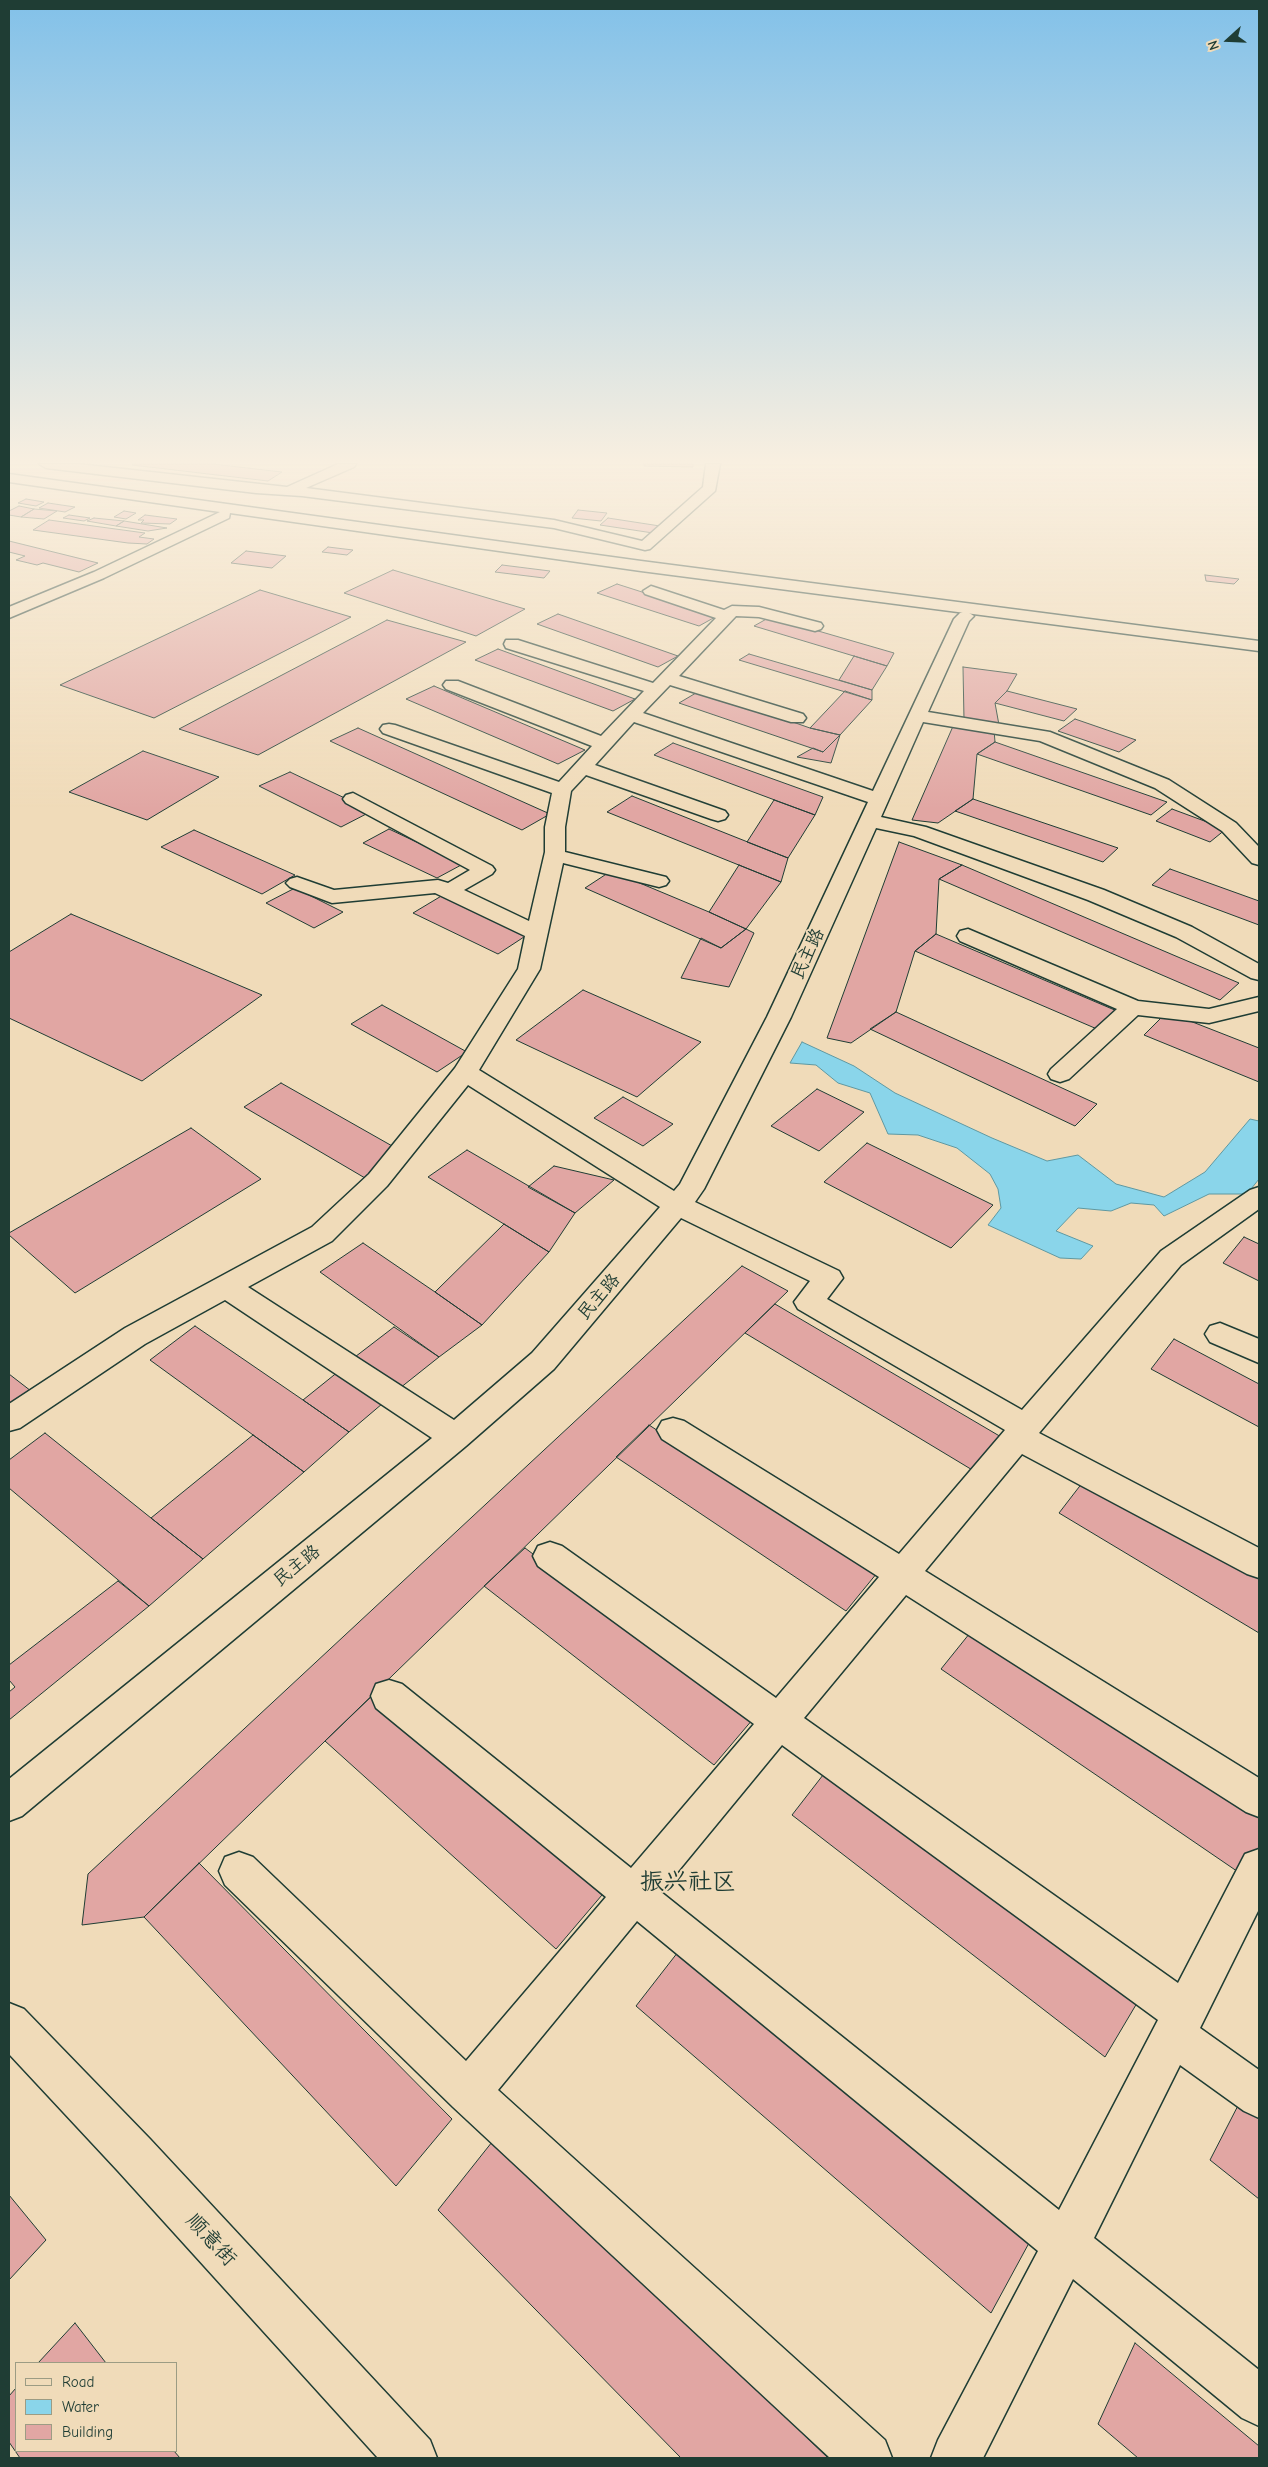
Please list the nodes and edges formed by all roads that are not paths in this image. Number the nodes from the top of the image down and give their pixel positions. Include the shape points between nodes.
1 (92, 579) edge
2 (698, 579) edge
3 (738, 579) edge
4 (651, 591) dead end
5 (9, 614) edge
6 (726, 616) junction
7 (966, 616) junction
8 (815, 626) dead end
9 (512, 644) dead end
10 (1259, 646) edge
11 (1259, 652) edge
12 (661, 684) junction
13 (452, 686) dead end
14 (630, 715) junction
15 (917, 716) junction
16 (797, 718) dead end
17 (389, 729) dead end
18 (604, 744) junction
19 (583, 767) junction
20 (562, 790) junction
21 (353, 799) dead end
22 (874, 810) junction
23 (718, 815) dead end
24 (554, 855) junction
25 (1259, 859) edge
26 (659, 881) dead end
27 (296, 883) dead end
28 (448, 891) junction
29 (537, 933) junction
30 (968, 936) dead end
31 (1259, 973) edge
32 (1259, 1004) edge
33 (1133, 1007) junction
34 (464, 1072) junction
35 (1060, 1074) dead end
36 (678, 1204) junction
37 (1253, 1208) edge
38 (226, 1286) junction
39 (1220, 1334) dead end
40 (1259, 1352) edge
41 (9, 1419) edge
42 (674, 1430) dead end
43 (1022, 1432) junction
44 (455, 1436) junction
45 (550, 1556) dead end
46 (1259, 1564) edge
47 (903, 1574) junction
48 (389, 1696) dead end
49 (779, 1722) junction
50 (1259, 1799) edge
51 (9, 1803) edge
52 (1259, 1868) edge
53 (239, 1871) dead end
54 (634, 1895) junction
55 (9, 2024) edge
56 (1179, 2024) junction
57 (468, 2092) junction
58 (1259, 2096) edge
59 (1066, 2245) junction
60 (1259, 2401) edge
61 (412, 2458) edge
62 (867, 2458) edge
63 (956, 2458) edge

1 - 5 street
2 - 7 street
3 - 10 street
4 - 6 street
6 - 8 street via 732,611 759,612
6 - 12 street
7 - 11 street
7 - 15 street, 民主路
9 - 12 street
12 - 14 street
12 - 16 street
13 - 18 street
14 - 18 street
14 - 22 street
15 - 22 street, 民主路
15 - 25 street via 1044,736 1162,784 1229,827
17 - 20 street
18 - 19 street
19 - 20 street
19 - 23 street
20 - 24 street
21 - 28 street via 485,870
22 - 31 street via 920,831 1096,895 1184,932
22 - 36 street, 民主路 via 779,1017 691,1189
24 - 26 street
24 - 29 street
27 - 28 street via 332,897 438,886
28 - 29 street
29 - 34 street via 529,969
30 - 33 street
32 - 33 street via 1208,1016
33 - 35 street
34 - 36 street
34 - 38 street via 378,1180 322,1234
36 - 43 street via 828,1278 808,1302
36 - 44 street, 民主路 via 543,1361
37 - 43 street via 1171,1258
38 - 41 street via 135,1336
38 - 44 street
39 - 40 street
42 - 47 street
43 - 46 street
43 - 47 street
44 - 51 street, 民主路
45 - 49 street
47 - 49 street
47 - 50 street
48 - 54 street
49 - 54 street
49 - 56 street
52 - 56 street
53 - 57 street
54 - 57 street
54 - 59 street
55 - 61 street, 顺意街
56 - 58 street
56 - 59 street
57 - 62 street
59 - 60 street
59 - 63 street

